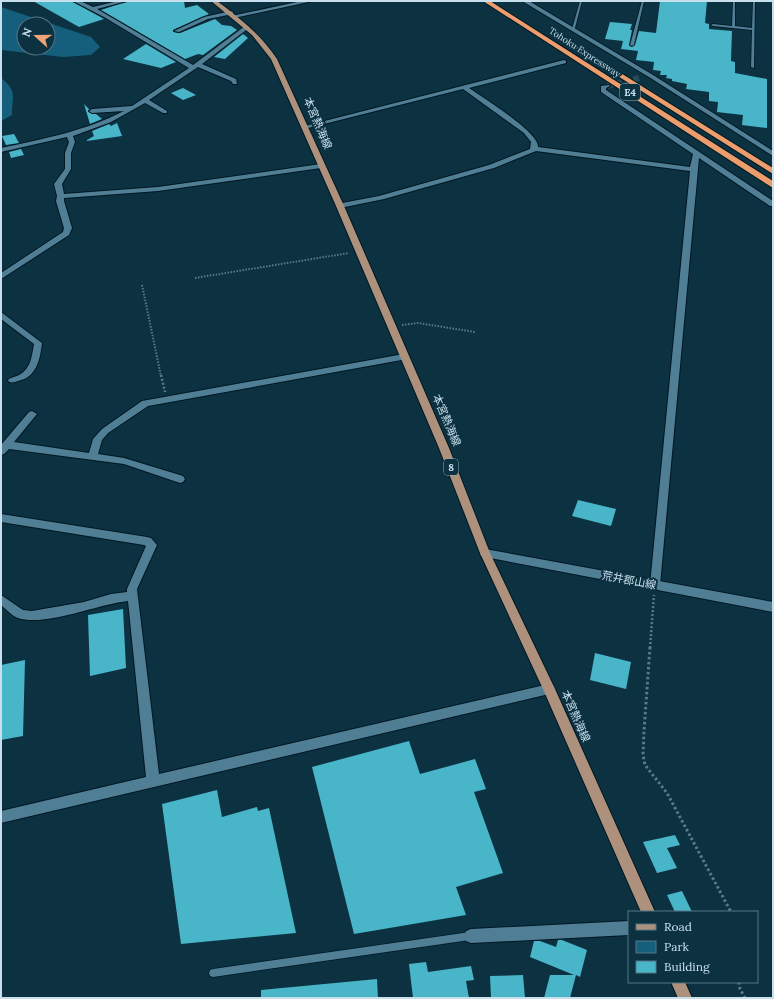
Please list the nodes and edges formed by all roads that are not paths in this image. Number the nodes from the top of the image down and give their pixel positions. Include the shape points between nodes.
1 (76, 1) edge
2 (124, 1) edge
3 (214, 1) edge
4 (310, 1) edge
5 (486, 1) edge
6 (501, 1) edge
7 (525, 1) edge
8 (581, 1) edge
9 (643, 1) edge
10 (734, 1) edge
11 (754, 1) edge
12 (509, 6) dead end
13 (92, 9) junction
14 (232, 15) junction
15 (713, 25) dead end
16 (247, 27) junction
17 (733, 27) junction
18 (572, 28) junction
19 (754, 29) junction
20 (548, 30) dead end
21 (176, 31) dead end
22 (632, 45) dead end
23 (564, 62) dead end
24 (194, 66) junction
25 (753, 67) dead end
26 (651, 76) junction
27 (639, 78) tunnel mouth
28 (235, 83) dead end
29 (607, 86) dead end
30 (464, 87) junction
31 (145, 100) junction
32 (133, 108) junction
33 (92, 111) dead end
34 (165, 112) dead end
35 (304, 127) junction
36 (69, 135) junction
37 (534, 149) junction
38 (1, 150) edge
39 (697, 153) junction
40 (773, 154) edge
41 (321, 166) junction
42 (693, 169) junction
43 (773, 172) edge
44 (773, 185) edge
45 (61, 196) junction
46 (773, 204) edge
47 (340, 206) junction
48 (1, 276) edge
49 (1, 315) edge
50 (404, 357) junction
51 (12, 380) dead end
52 (32, 414) dead end
53 (4, 448) edge
54 (93, 456) junction
55 (180, 479) dead end
56 (1, 518) edge
57 (485, 553) junction
58 (655, 584) junction
59 (132, 596) junction
60 (1, 599) edge
61 (773, 607) edge
62 (549, 689) junction
63 (153, 780) junction
64 (1, 818) edge
65 (648, 911) edge
66 (628, 928) edge
67 (471, 936) joint
68 (213, 973) dead end
69 (678, 983) edge
70 (685, 998) edge

1 - 13 street
2 - 13 street
3 - 14 main road, 本宮熱海線 / 8
4 - 14 street
5 - 44 highway, Tohoku Expressway / E4
6 - 12 highway
7 - 18 street
8 - 18 lane
9 - 22 lane
10 - 17 lane
11 - 19 lane
13 - 24 street
14 - 16 main road, 本宮熱海線 / 8
14 - 21 street via 206,18
15 - 17 lane
16 - 24 street via 214,54
16 - 35 main road, 本宮熱海線 / 8 via 271,54
17 - 19 lane
18 - 26 street
19 - 25 lane
20 - 43 highway, Tohoku Expressway / E4
23 - 30 street
24 - 28 street via 234,80
24 - 31 street
26 - 27 street
26 - 40 street
29 - 39 street via 603,87 603,91
30 - 35 street
30 - 37 street via 526,132 533,139
31 - 32 street
31 - 34 street
32 - 33 street
32 - 36 street via 103,123
35 - 41 main road, 本宮熱海線 / 8
36 - 38 street
36 - 45 street via 72,142 68,153 68,169 58,184
37 - 42 street
37 - 47 street via 504,162 358,204
39 - 42 street
39 - 46 street
41 - 45 street via 158,189
41 - 47 main road, 本宮熱海線 / 8
42 - 58 street
45 - 48 street via 60,201 68,228 66,233
47 - 50 main road, 本宮熱海線 / 8
49 - 51 street via 38,343 34,367 19,379
50 - 54 street via 145,403 105,431 98,439
50 - 57 main road, 本宮熱海線 / 8 via 444,448
52 - 53 street
53 - 54 street
54 - 55 street via 136,463
56 - 59 street via 147,541 152,545 132,590
57 - 58 street, 荒井郡山線
57 - 62 main road, 本宮熱海線 / 8
58 - 61 street, 荒井郡山線
59 - 60 street via 111,598 84,607 32,616 20,614
59 - 63 street
62 - 63 street
62 - 65 main road, 本宮熱海線 / 8
63 - 64 street
66 - 67 street
67 - 68 lane
69 - 70 main road

